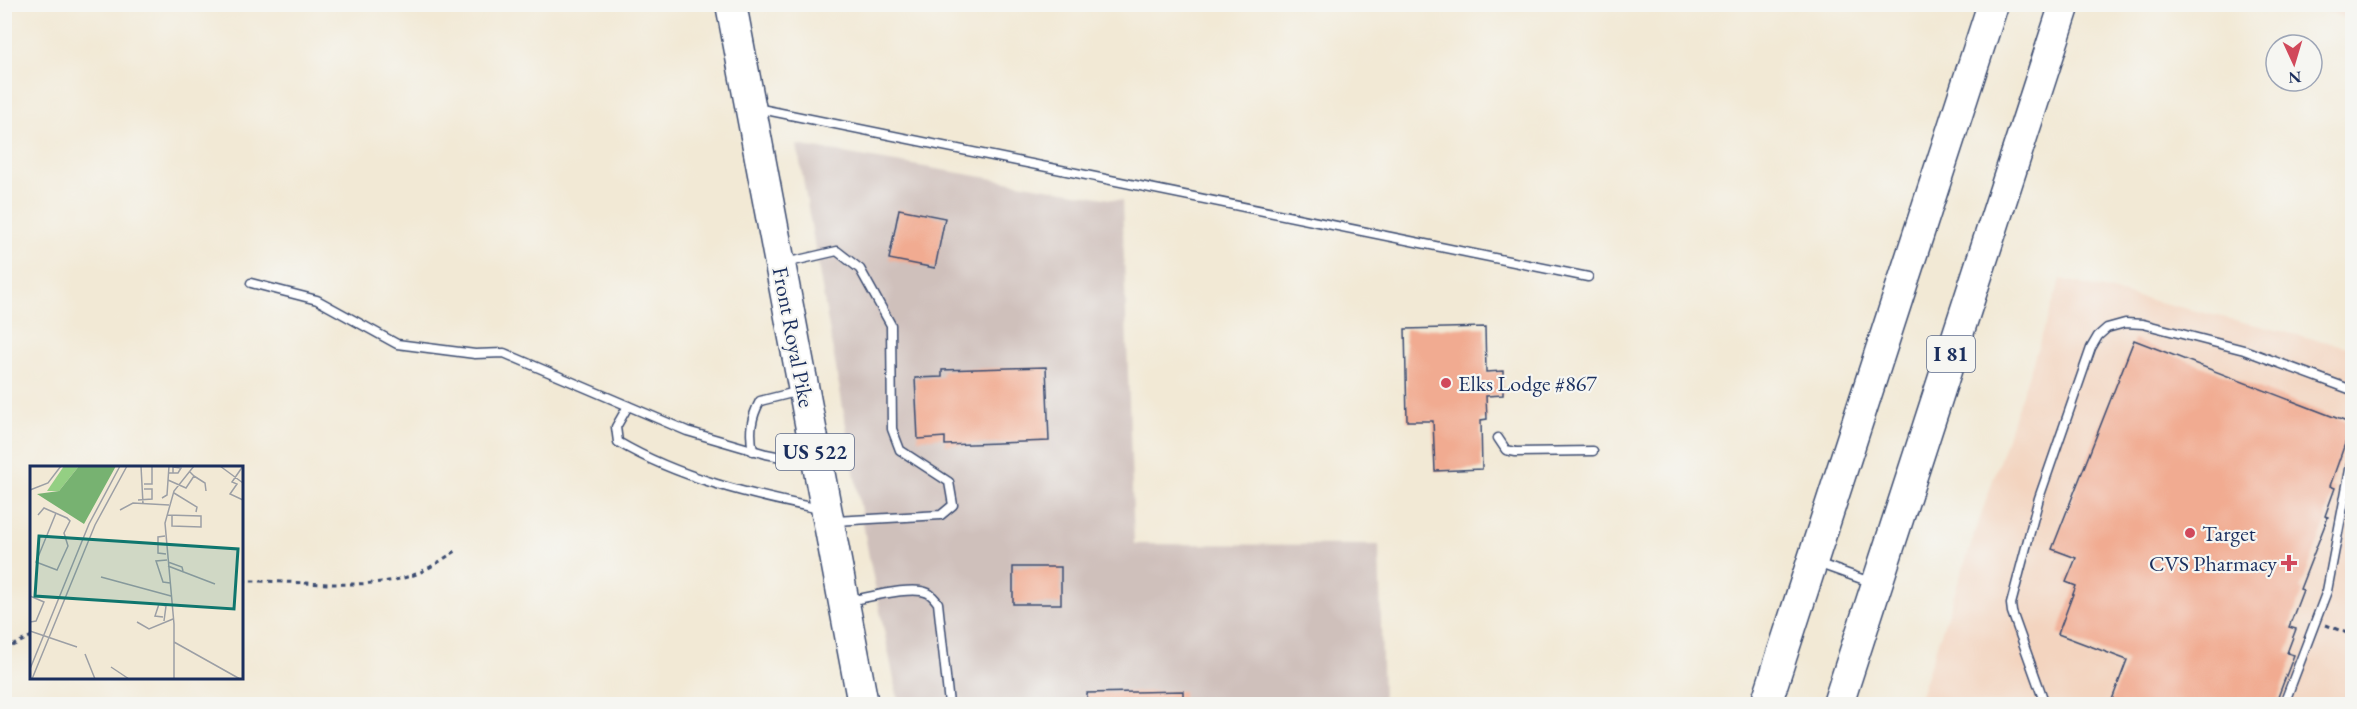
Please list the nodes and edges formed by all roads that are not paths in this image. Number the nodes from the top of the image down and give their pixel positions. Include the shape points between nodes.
1 (731, 4) edge
2 (864, 4) edge
3 (886, 4) edge
4 (1993, 4) edge
5 (2065, 4) edge
6 (750, 106) junction
7 (780, 264) junction
8 (1588, 277) dead end
9 (251, 283) dead end
10 (804, 390) junction
11 (2352, 390) edge
12 (628, 406) junction
13 (1498, 438) dead end
14 (753, 451) junction
15 (1593, 451) dead end
16 (2352, 459) edge
17 (818, 464) junction
18 (827, 516) junction
19 (1812, 561) junction
20 (1877, 584) junction
21 (843, 602) junction
22 (863, 705) edge
23 (949, 705) edge
24 (1766, 705) edge
25 (1838, 705) edge
26 (2045, 705) edge
27 (2284, 705) edge

1 - 6 highway, Front Royal Pike / US 522
2 - 3 lane
4 - 19 highway
5 - 20 highway, I 81
6 - 7 highway, Front Royal Pike / US 522
6 - 8 lane
7 - 10 highway, Front Royal Pike / US 522
7 - 18 lane via 837,251 860,269 891,325 892,429 900,450 949,483 953,505 941,515
9 - 12 lane via 318,300 397,344 475,354 504,353
10 - 14 lane via 760,401 750,434
10 - 17 highway, Front Royal Pike / US 522
11 - 26 lane via 2244,350 2143,324 2120,324 2098,336 2039,498 2012,604
12 - 14 lane via 687,431
12 - 18 lane via 616,427 618,442 649,460
13 - 15 lane via 1506,450 1516,452
14 - 17 lane
16 - 27 lane via 2327,591
17 - 18 highway, Front Royal Pike / US 522
18 - 21 highway, Front Royal Pike / US 522
19 - 20 lane
19 - 24 highway
20 - 25 highway, I 81
21 - 22 highway, Front Royal Pike / US 522
21 - 23 lane via 908,591 930,594 938,603

